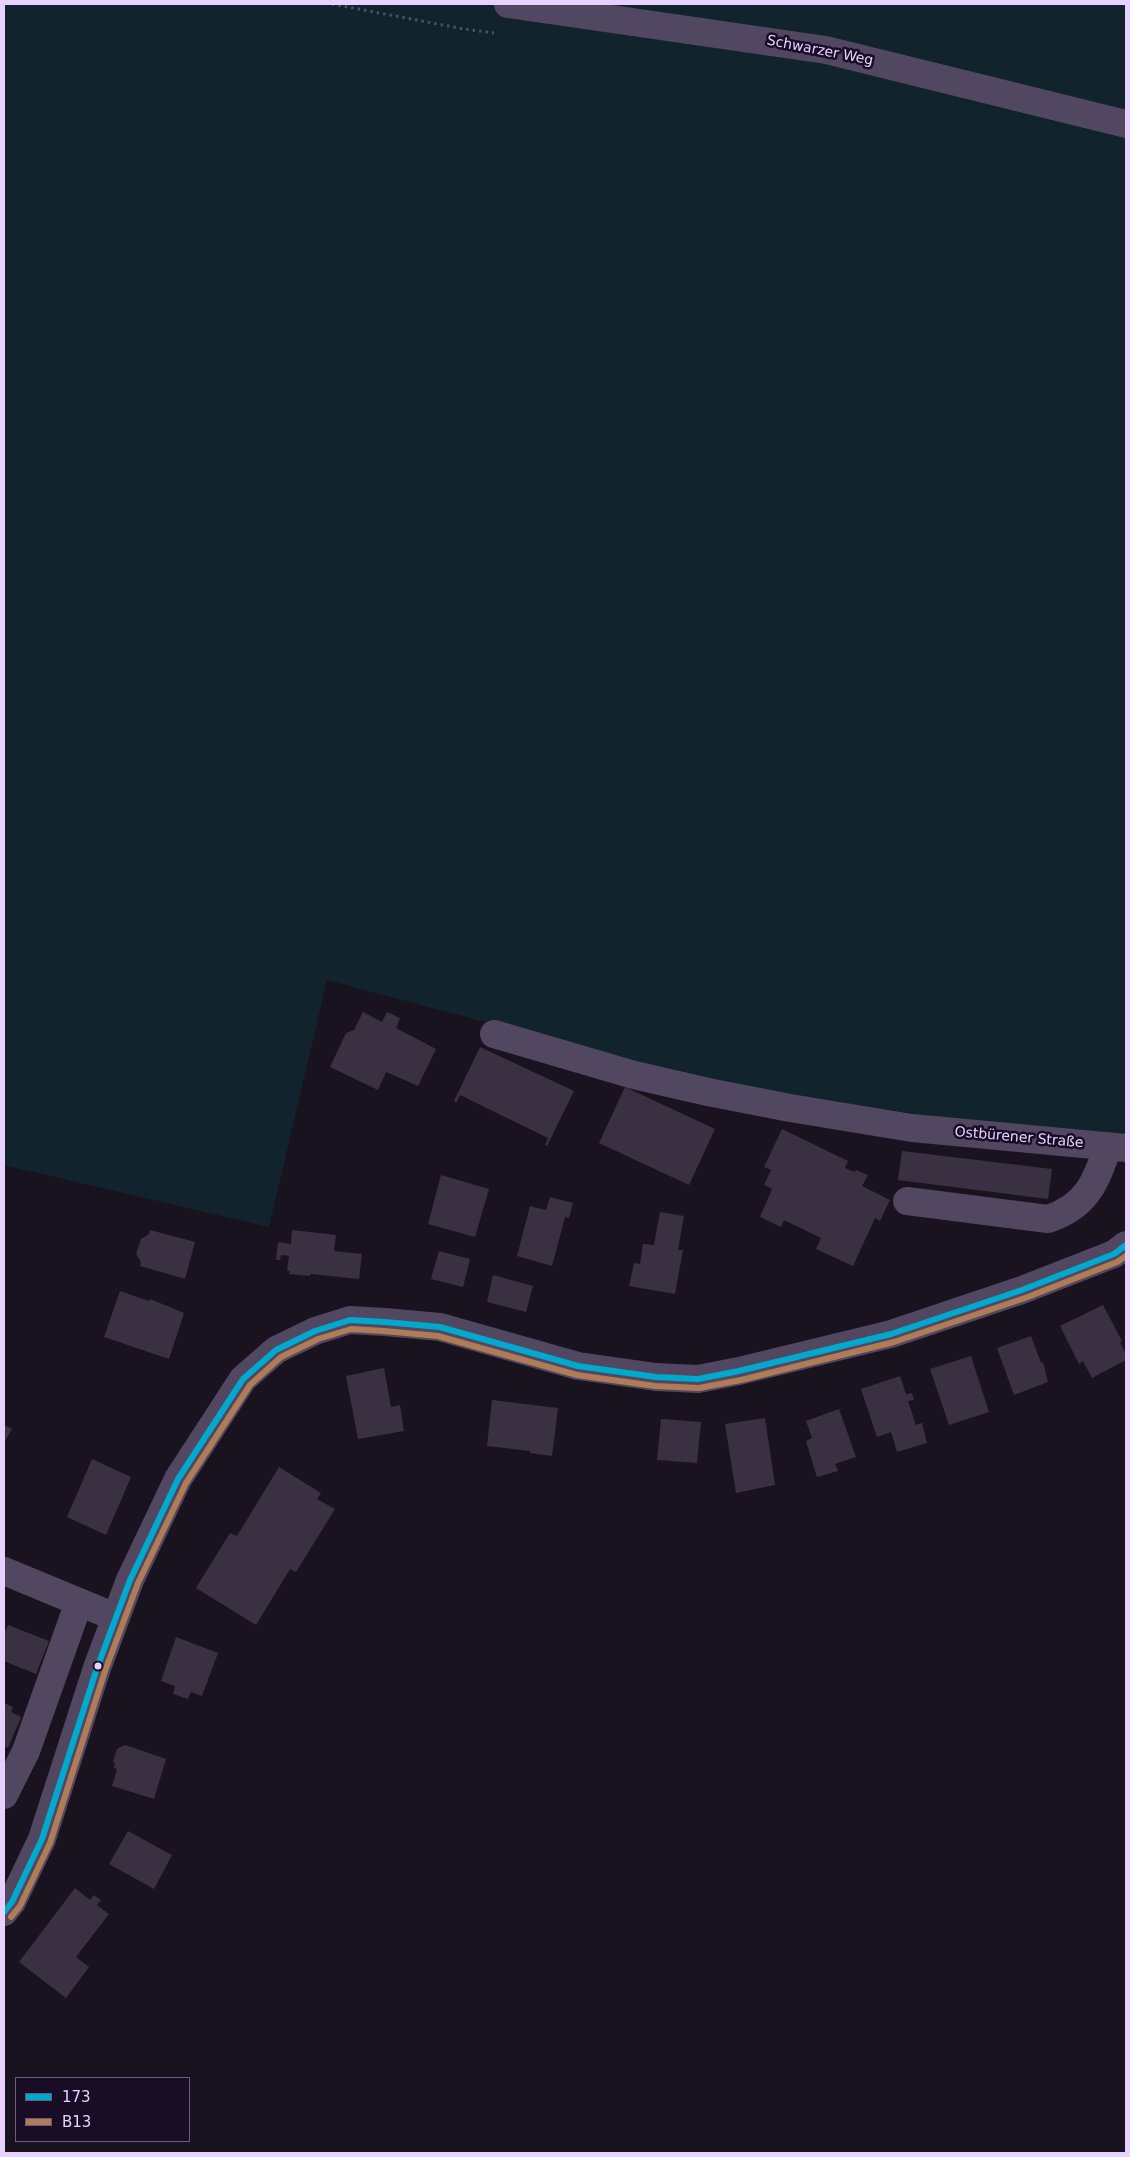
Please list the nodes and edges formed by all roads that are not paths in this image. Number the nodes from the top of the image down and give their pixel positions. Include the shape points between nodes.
1 (508, 4) edge
2 (1126, 124) edge
3 (494, 1034) dead end
4 (1117, 1147) edge
5 (907, 1201) dead end
6 (1126, 1245) edge
7 (4, 1571) edge
8 (79, 1602) junction
9 (115, 1617) junction
10 (4, 1795) edge
11 (4, 1912) edge

1 - 2 street, Schwarzer Weg via 826,50
3 - 4 street, Ostbürener Straße via 634,1075 708,1092 912,1128
4 - 5 street via 1084,1196 1064,1213 1048,1219
6 - 9 street via 1114,1254 1022,1290 891,1334 698,1379 656,1377 578,1366 440,1327 350,1320 315,1331 276,1350 243,1380 178,1480
7 - 8 street
8 - 9 street
8 - 10 street via 26,1751
9 - 11 street via 42,1839

